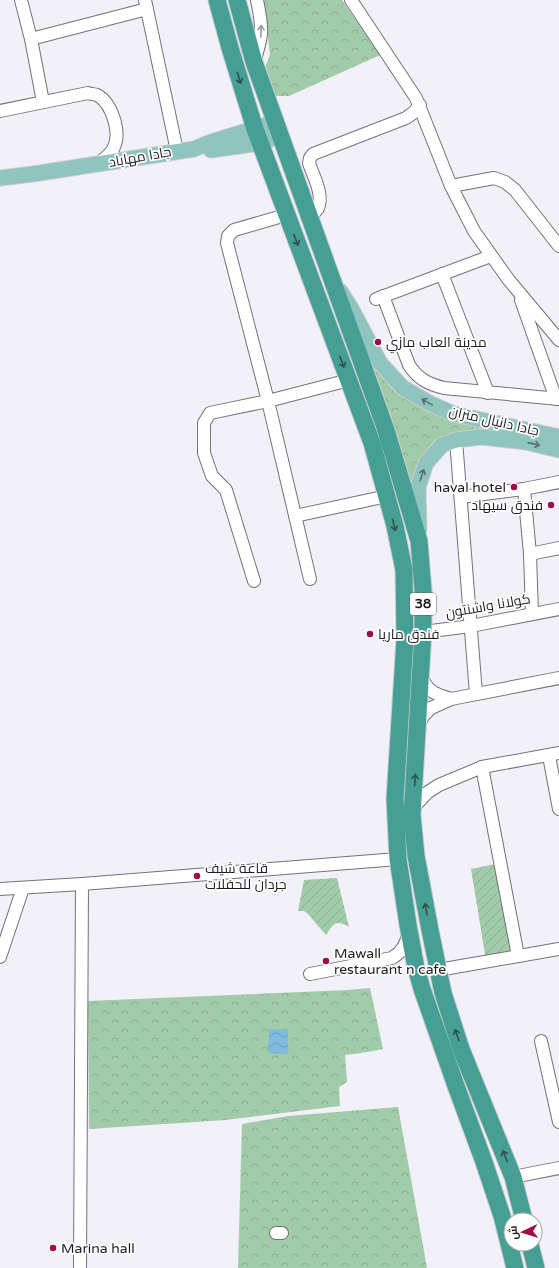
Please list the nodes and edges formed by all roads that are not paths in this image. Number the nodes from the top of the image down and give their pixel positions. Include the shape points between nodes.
1 (21, 0) edge
2 (205, 0) edge
3 (217, 0) edge
4 (236, 0) edge
5 (257, 0) edge
6 (351, 0) edge
7 (146, 5) edge
8 (32, 38) junction
9 (230, 48) junction
10 (254, 62) junction
11 (43, 102) junction
12 (420, 105) junction
13 (0, 111) edge
14 (278, 129) junction
15 (258, 136) junction
16 (177, 151) junction
17 (97, 165) junction
18 (0, 178) edge
19 (451, 186) junction
20 (286, 215) junction
21 (309, 218) junction
22 (559, 246) edge
23 (491, 256) junction
24 (329, 273) junction
25 (442, 274) junction
26 (518, 291) junction
27 (559, 340) edge
28 (350, 380) junction
29 (488, 393) junction
30 (558, 399) edge
31 (268, 401) junction
32 (559, 437) edge
33 (456, 440) junction
34 (559, 450) edge
35 (559, 482) edge
36 (524, 489) junction
37 (387, 496) junction
38 (461, 497) junction
39 (295, 516) junction
40 (419, 541) junction
41 (559, 548) edge
42 (530, 554) junction
43 (310, 579) dead end
44 (254, 581) dead end
45 (559, 609) edge
46 (532, 614) junction
47 (471, 626) junction
48 (423, 632) junction
49 (421, 675) junction
50 (559, 678) edge
51 (476, 694) junction
52 (451, 699) junction
53 (418, 727) junction
54 (554, 754) edge
55 (482, 767) junction
56 (413, 808) junction
57 (559, 809) edge
58 (398, 859) junction
59 (82, 884) junction
60 (23, 888) junction
61 (0, 889) edge
62 (408, 925) junction
63 (559, 949) edge
64 (518, 956) junction
65 (0, 957) edge
66 (392, 958) junction
67 (416, 968) junction
68 (438, 970) junction
69 (310, 974) dead end
70 (541, 1041) dead end
71 (559, 1122) edge
72 (559, 1168) edge
73 (513, 1178) junction
74 (522, 1212) edge
75 (532, 1252) edge
76 (80, 1268) edge
77 (515, 1268) edge
78 (536, 1268) edge

1 - 8 street
2 - 9 highway
3 - 9 highway, 38
4 - 10 highway, 38
10 -> 5 street via 261,34
6 - 12 street
7 - 8 street
7 - 16 street
8 - 11 street
9 -> 15 highway, 38
10 - 14 highway, 38
11 - 13 street
11 - 17 street via 88,93 104,101 112,114 117,140 114,149
12 - 19 street
12 - 21 street via 406,118 313,154 309,163 320,202
14 - 15 main road, جادا مهاباد
14 - 21 highway, 38
15 - 16 main road, جادا مهاباد via 211,142 194,149
15 - 20 highway, 38
16 - 17 main road, جادا مهاباد
17 - 18 main road, جادا مهاباد
19 - 22 street via 494,178 505,182 515,190
19 - 23 street
20 -> 28 highway, 38
20 - 31 street via 234,230 227,240
21 - 24 highway, 38
23 - 25 street
23 - 26 street
32 -> 24 main road, جادا دانيال متران via 454,414 403,388 380,363
24 - 40 highway, 38 via 386,430
25 - 29 street
25 - 29 street via 380,298 409,365 418,376 429,384 444,388
26 - 27 street
26 - 30 street
28 - 31 street
28 - 37 highway, 38
29 - 30 street
31 - 39 street
31 - 44 street via 210,413 204,423 204,453 212,476 226,490
33 -> 34 main road, جادا دانيال متران via 482,438 526,442
33 - 38 street
40 -> 33 main road, جادا دانيال متران via 418,488 426,463 442,446
35 - 36 street
36 - 38 street
36 - 42 street
37 - 39 street
37 -> 58 highway, 38 via 404,570 405,639 395,799
38 - 47 street
39 - 43 street
40 - 48 highway, 38
41 - 42 street
42 - 46 street
45 - 46 street, كولانا واشنتون
46 - 47 street, كولانا واشنتون
47 - 48 street, كولانا واشنتون
47 - 51 street
48 - 49 highway, 38
49 - 52 street via 424,684 431,691
49 - 53 highway, 38
50 - 51 street
51 - 52 street
52 - 53 street via 431,708 423,716
56 -> 53 highway, 38
54 - 55 street
54 - 57 street
55 - 56 street via 439,785 428,792
55 - 64 street
68 -> 56 highway, 38 via 416,856
58 - 59 street
58 - 62 highway, 38
59 - 60 street
59 - 76 street
60 - 61 street
60 - 65 street
62 - 66 street via 407,942 400,954
62 - 67 highway, 38
63 - 64 street
64 - 68 street
66 - 67 street
66 - 69 street
67 - 77 highway, 38 via 453,1079 489,1175
73 -> 68 highway, 38 via 461,1049
70 - 71 street
72 - 73 street
73 - 74 highway, 38
75 - 78 highway

